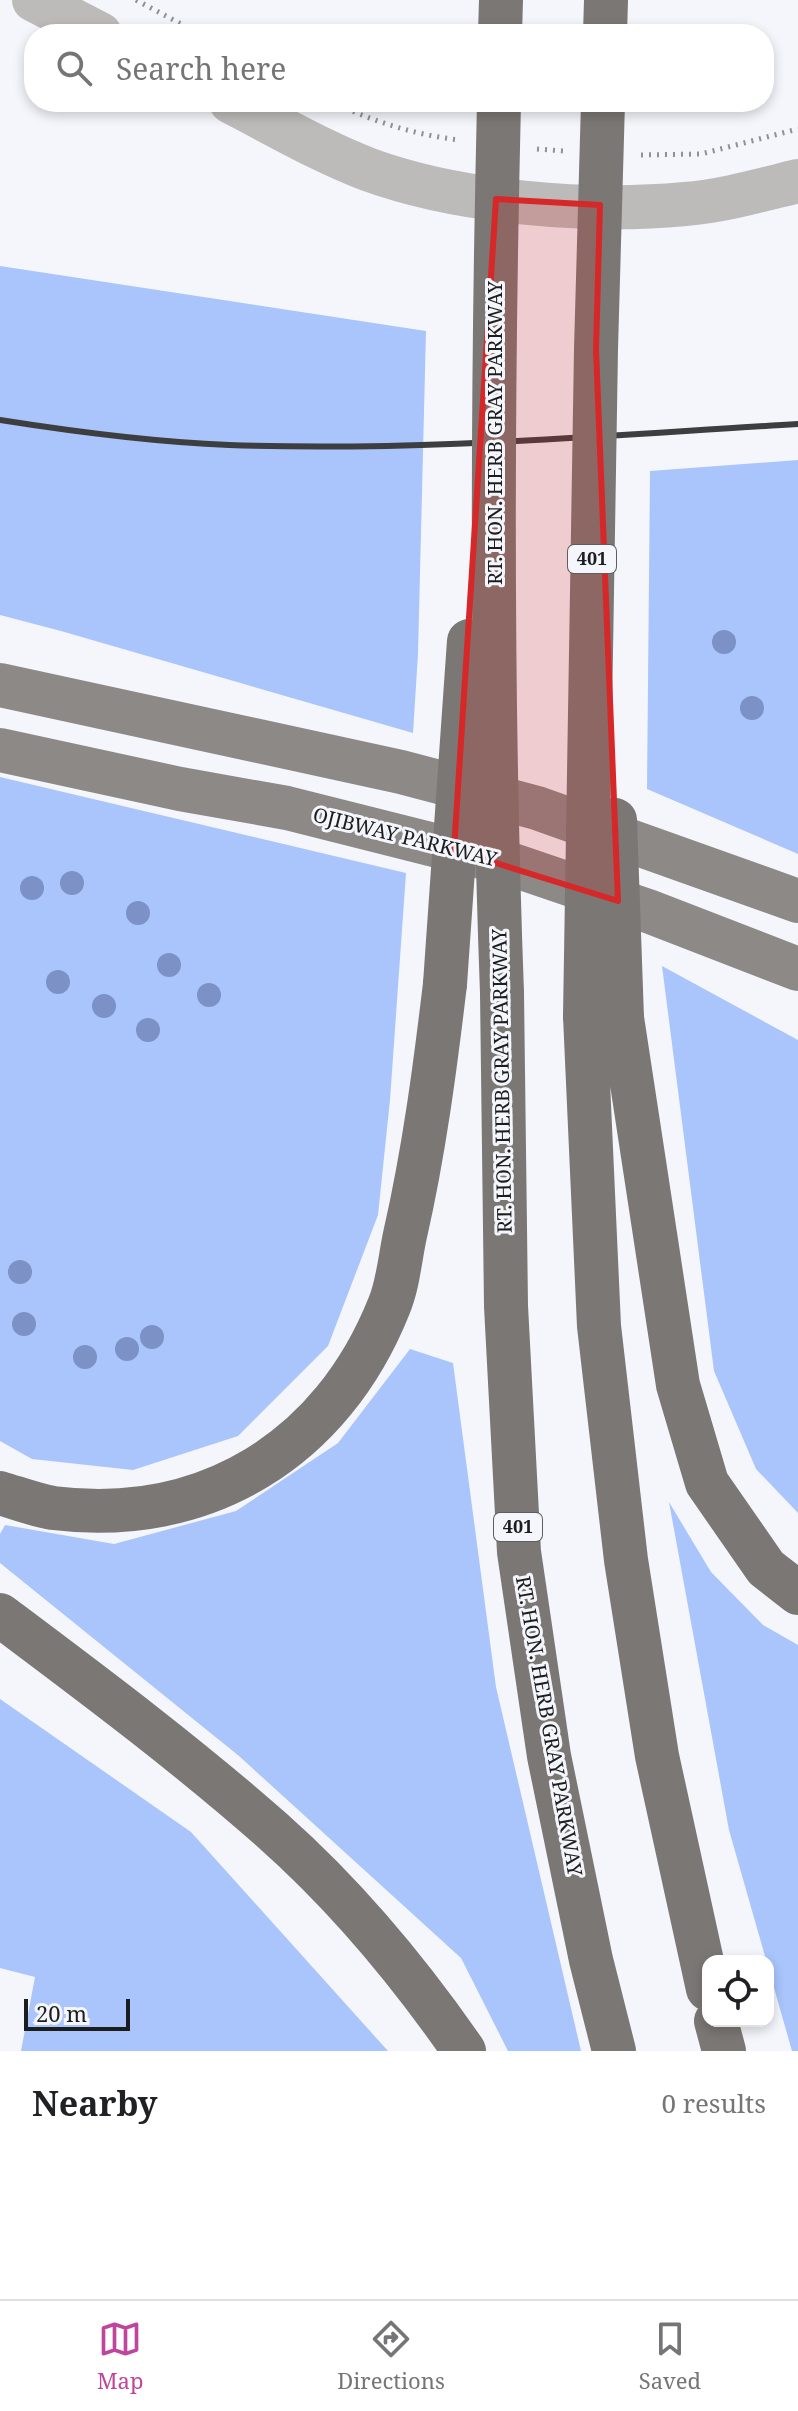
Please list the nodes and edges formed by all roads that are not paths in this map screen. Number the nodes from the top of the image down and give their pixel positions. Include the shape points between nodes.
1 (34, 0) edge
2 (501, 0) edge
3 (606, 0) edge
4 (81, 24) edge
5 (500, 24) edge
6 (605, 24) edge
7 (251, 112) edge
8 (499, 112) edge
9 (603, 112) edge
10 (798, 181) edge
11 (494, 283) junction
12 (0, 685) edge
13 (0, 750) edge
14 (798, 901) edge
15 (798, 969) edge
16 (603, 1017) junction
17 (0, 1493) edge
18 (798, 1593) edge
19 (0, 1615) edge
20 (702, 1962) edge
21 (718, 2027) edge
22 (464, 2051) edge
23 (614, 2051) edge
24 (724, 2051) edge

1 - 4 street
2 - 5 highway
3 - 6 highway
7 - 10 street via 368,169 488,198 548,204 685,204
8 - 11 highway, RT. HON. HERB GRAY PARKWAY / 401, bridge
9 - 16 highway, 401, bridge via 596,349
11 - 17 highway, bridge via 445,984 414,1199 390,1304 359,1370 311,1427 255,1472 192,1498 121,1511 51,1508
11 - 23 highway, RT. HON. HERB GRAY PARKWAY / 401, bridge via 506,1306 519,1552 549,1756
12 - 14 main road via 401,772 537,808
13 - 15 main road, OJIBWAY PARKWAY via 287,808 513,865
16 - 18 highway via 678,1385 707,1483 766,1568
16 - 20 highway, 401 via 599,1326 626,1560 657,1756
19 - 22 highway via 275,1832 363,1922
21 - 24 highway

